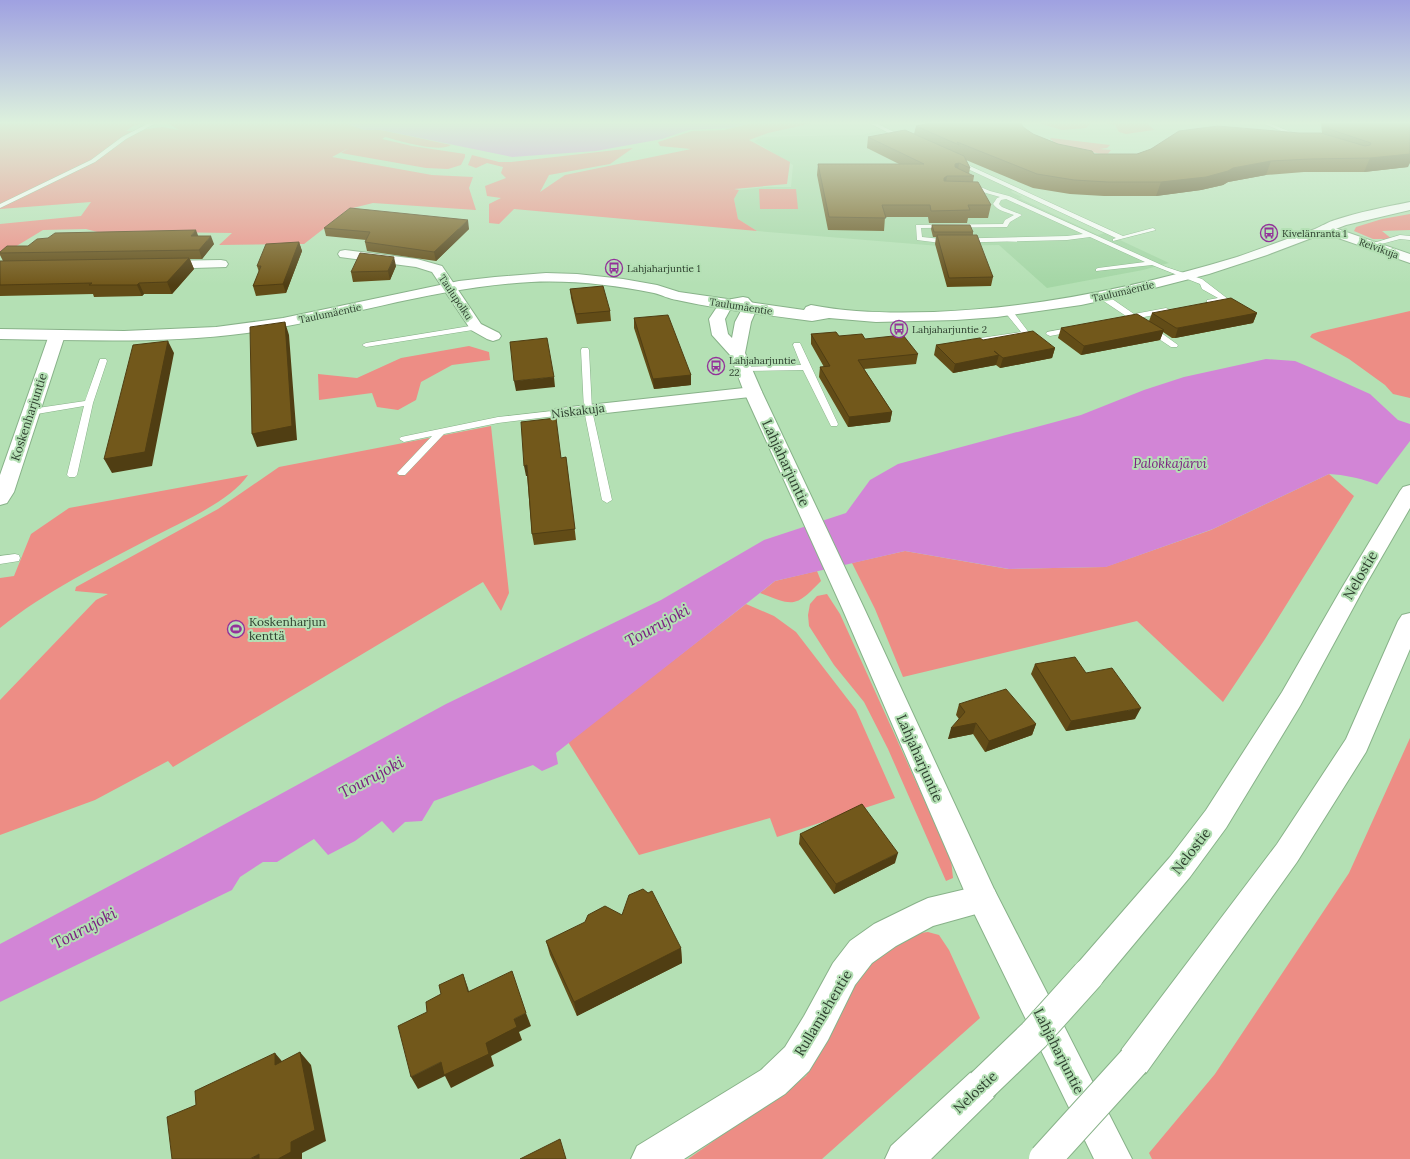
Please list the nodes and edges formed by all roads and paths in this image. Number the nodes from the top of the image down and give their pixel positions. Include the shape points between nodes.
1 (60, 177) edge
2 (989, 177) edge
3 (962, 181) edge
4 (967, 192) edge
5 (988, 192) junction
6 (1007, 197) junction
7 (0, 206) edge
8 (1410, 206) edge
9 (1326, 229) junction
10 (1153, 230) dead end
11 (1091, 235) junction
12 (1122, 238) junction
13 (1410, 238) edge
14 (1106, 242) junction
15 (1370, 245) junction
16 (345, 254) dead end
17 (1410, 259) edge
18 (1153, 263) junction
19 (221, 264) dead end
20 (150, 265) edge
21 (1098, 270) dead end
22 (1185, 276) junction
23 (450, 288) junction
24 (658, 289) junction
25 (1102, 296) junction
26 (726, 304) junction
27 (1202, 304) edge
28 (747, 305) junction
29 (1171, 310) edge
30 (1008, 311) junction
31 (1133, 317) junction
32 (1118, 320) edge
33 (476, 327) junction
34 (1080, 328) edge
35 (0, 334) edge
36 (1050, 334) dead end
37 (57, 335) junction
38 (493, 336) dead end
39 (961, 343) edge
40 (366, 345) dead end
41 (797, 345) dead end
42 (1174, 345) dead end
43 (585, 350) dead end
44 (737, 353) junction
45 (103, 361) dead end
46 (806, 367) junction
47 (743, 369) junction
48 (753, 392) junction
49 (89, 403) junction
50 (588, 410) junction
51 (31, 412) junction
52 (561, 414) joint
53 (834, 424) dead end
54 (441, 432) junction
55 (404, 439) dead end
56 (402, 473) dead end
57 (72, 475) dead end
58 (1410, 491) edge
59 (0, 499) edge
60 (607, 500) dead end
61 (15, 558) dead end
62 (0, 560) edge
63 (1410, 621) edge
64 (983, 899) junction
65 (650, 1159) edge
66 (904, 1159) edge
67 (1045, 1159) edge
68 (1113, 1159) edge

1 - 7 lane
2 - 12 lane
3 - 5 lane
4 - 5 lane
5 - 6 lane
6 - 11 lane
6 - 11 lane via 999,199 996,204 1019,215 1007,221 1005,226 918,226 919,239 948,241
8 - 9 main road, Taulumäentie via 1339,222
9 - 15 main road, Reivikuja
9 - 22 main road, Taulumäentie via 1243,259
10 - 12 lane
11 - 14 lane
12 - 14 lane
13 - 15 lane via 1400,237
14 - 18 lane
15 - 17 main road, Reivikuja
16 - 23 main road, Taulupolku via 427,265 437,269
18 - 21 lane
18 - 22 lane
19 - 20 main road
22 - 25 main road, Taulumäentie
22 - 27 lane via 1203,283 1224,299
23 - 24 main road, Taulumäentie via 503,279 562,277
23 - 33 main road, Taulupolku
23 - 37 main road, Taulumäentie via 248,328 166,336
24 - 26 main road, Taulumäentie via 667,294
24 - 28 main road, Taulumäentie via 672,288
25 - 30 main road, Taulumäentie
25 - 31 lane
26 - 28 main road, Taulumäentie
26 - 44 main road, Lahjaharjuntie via 717,319 720,335
28 - 30 main road, Taulumäentie via 812,316 825,314 880,318 950,317
28 - 44 main road
29 - 31 lane
30 - 39 lane via 1026,334
31 - 32 lane
31 - 42 lane
33 - 38 main road, Taulupolku
33 - 40 lane
34 - 36 lane
35 - 37 main road, Taulumäentie
37 - 51 main road, Koskenharjuntie
41 - 46 lane
43 - 50 lane
44 - 47 main road, Lahjaharjuntie
45 - 49 lane
46 - 47 lane
46 - 53 lane
47 - 48 main road, Lahjaharjuntie
48 - 50 main road, Niskakuja
48 - 64 main road, Lahjaharjuntie
49 - 51 lane
49 - 57 lane
50 - 52 main road, Niskakuja
50 - 60 lane
51 - 59 main road, Koskenharjuntie
52 - 54 lane, Niskakuja via 498,420
54 - 55 lane, Niskakuja
54 - 56 lane
58 - 66 main road, Nelostie, bridge via 1291,699 1216,819 1180,867 1034,1035
61 - 62 lane
63 - 67 main road, bridge via 1357,744 1287,853 1134,1060
64 - 65 main road, Rullamiehentie via 928,913 885,935 861,952 844,974 797,1058 773,1082
64 - 68 main road, Lahjaharjuntie

